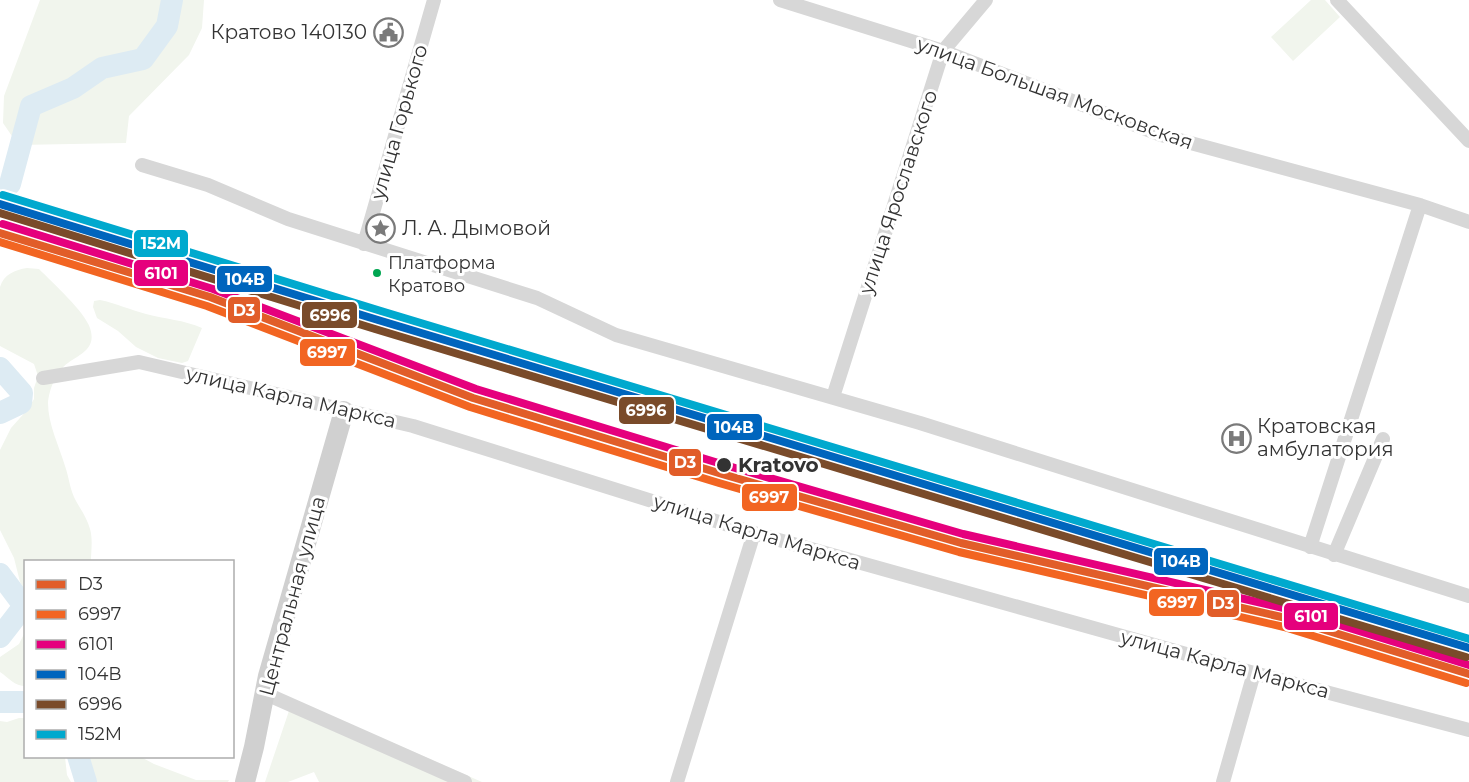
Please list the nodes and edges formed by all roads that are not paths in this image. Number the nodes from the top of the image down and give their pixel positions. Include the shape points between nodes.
1 (434, 0) edge
2 (780, 0) edge
3 (986, 0) edge
4 (1337, 0) edge
5 (943, 51) junction
6 (1469, 141) edge
7 (142, 165) dead end
8 (1420, 205) junction
9 (1469, 222) edge
10 (364, 244) junction
11 (43, 378) dead end
12 (833, 397) junction
13 (344, 411) junction
14 (1383, 439) dead end
15 (754, 533) junction
16 (1310, 547) junction
17 (1334, 555) junction
18 (1469, 596) edge
19 (1254, 673) junction
20 (264, 693) junction
21 (1469, 730) edge
22 (245, 782) edge
23 (465, 782) edge
24 (677, 782) edge
25 (1223, 782) edge

1 - 10 street, улица Горького
2 - 5 street, улица Большая Московская
3 - 5 street, улица Ярославского
4 - 6 street
5 - 8 street, улица Большая Московская via 1161,135
5 - 12 street, улица Ярославского
7 - 10 street via 208,185 288,219
8 - 9 street, улица Большая Московская
8 - 16 street
10 - 12 street via 537,298 616,335
11 - 13 street, улица Карла Маркса via 140,362
12 - 16 street
13 - 15 street, улица Карла Маркса via 413,426
13 - 20 street, Центральная улица
14 - 17 street
15 - 19 street, улица Карла Маркса
15 - 24 street
16 - 17 street
17 - 18 street
19 - 21 street, улица Карла Маркса
19 - 25 street
20 - 22 street, Центральная улица
20 - 23 street

